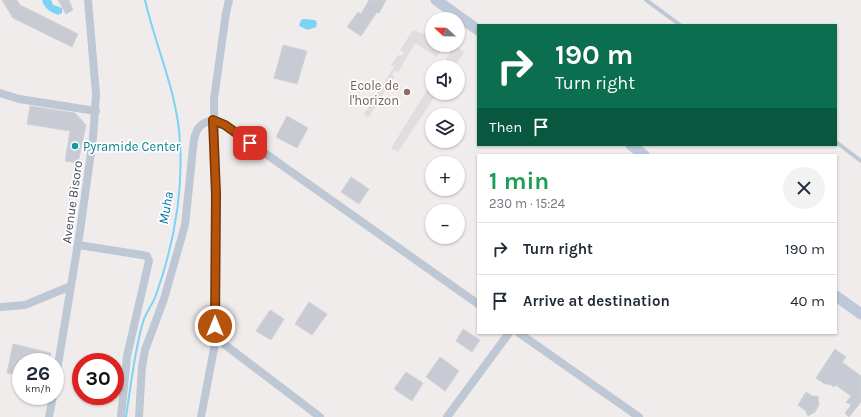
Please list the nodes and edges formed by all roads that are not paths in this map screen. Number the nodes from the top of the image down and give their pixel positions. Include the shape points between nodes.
1 (88, 0) edge
2 (229, 0) edge
3 (436, 0) edge
4 (646, 0) edge
5 (679, 24) edge
6 (477, 29) edge
7 (0, 93) edge
8 (96, 111) junction
9 (213, 120) junction
10 (837, 143) edge
11 (632, 146) edge
12 (642, 154) edge
13 (861, 161) edge
14 (78, 245) junction
15 (71, 286) junction
16 (837, 297) edge
17 (477, 303) edge
18 (0, 307) edge
19 (861, 314) edge
20 (508, 334) edge
21 (520, 334) edge
22 (216, 338) junction
23 (60, 353) edge
24 (52, 405) edge
25 (50, 417) edge
26 (121, 417) edge
27 (139, 417) edge
28 (202, 417) edge
29 (320, 417) edge
30 (447, 417) edge
31 (639, 417) edge

1 - 8 street, Avenue Bisoro
2 - 9 street via 215,78
3 - 6 main road
4 - 5 lane
7 - 8 street via 19,99
8 - 14 street, Avenue Bisoro
9 - 17 street via 225,125
9 - 22 street
9 - 27 street via 204,122 196,132 185,225 164,299 145,350
10 - 13 lane
11 - 12 main road
14 - 15 street, Avenue Bisoro
14 - 26 street via 148,258 127,356
15 - 18 street via 25,305
15 - 23 street, Avenue Bisoro
16 - 19 main road
20 - 30 street
21 - 31 street
22 - 28 street
22 - 29 street
24 - 25 street

